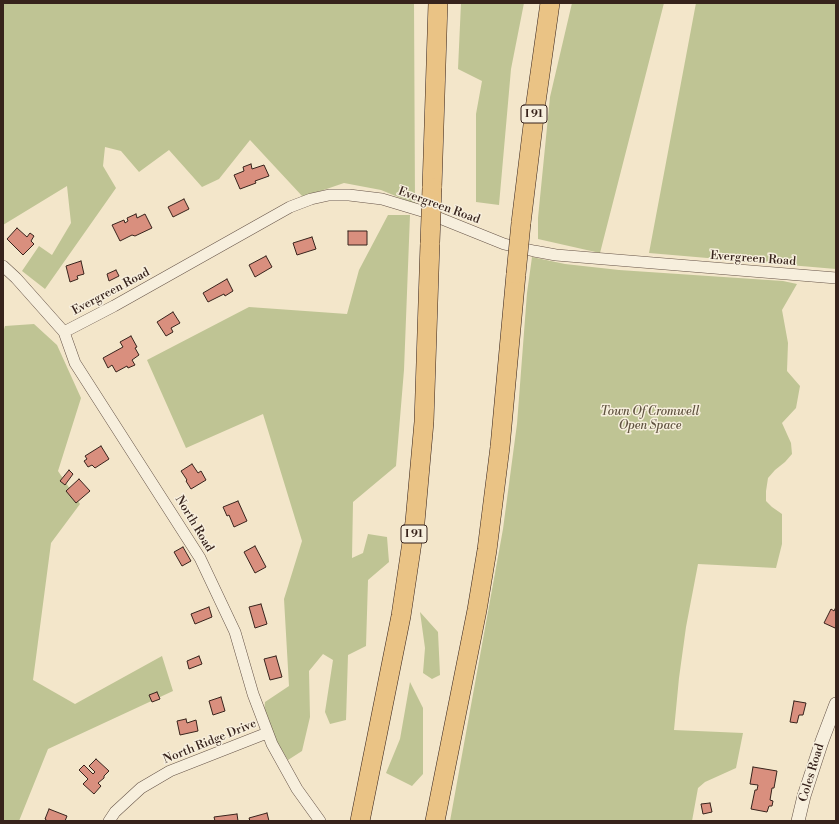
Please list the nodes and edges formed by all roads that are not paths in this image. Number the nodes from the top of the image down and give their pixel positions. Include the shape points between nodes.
1 (438, 3) edge
2 (550, 4) edge
3 (3, 266) edge
4 (836, 278) edge
5 (64, 332) junction
6 (836, 704) edge
7 (267, 733) junction
8 (109, 821) edge
9 (320, 821) edge
10 (360, 821) edge
11 (435, 821) edge
12 (798, 821) edge

1 - 10 highway, I 91, bridge via 424,422 415,522 401,616
2 - 11 highway, I 91, bridge via 521,223 501,440 488,542
3 - 5 street, North Road
4 - 5 street, Evergreen Road via 544,253 495,241 430,214 394,203 361,196 329,195 290,207
5 - 7 street, North Road via 75,363 200,558 235,632
6 - 12 street, Coles Road via 804,796
7 - 8 street, North Ridge Drive via 170,771 141,788
7 - 9 street, North Road via 288,775

